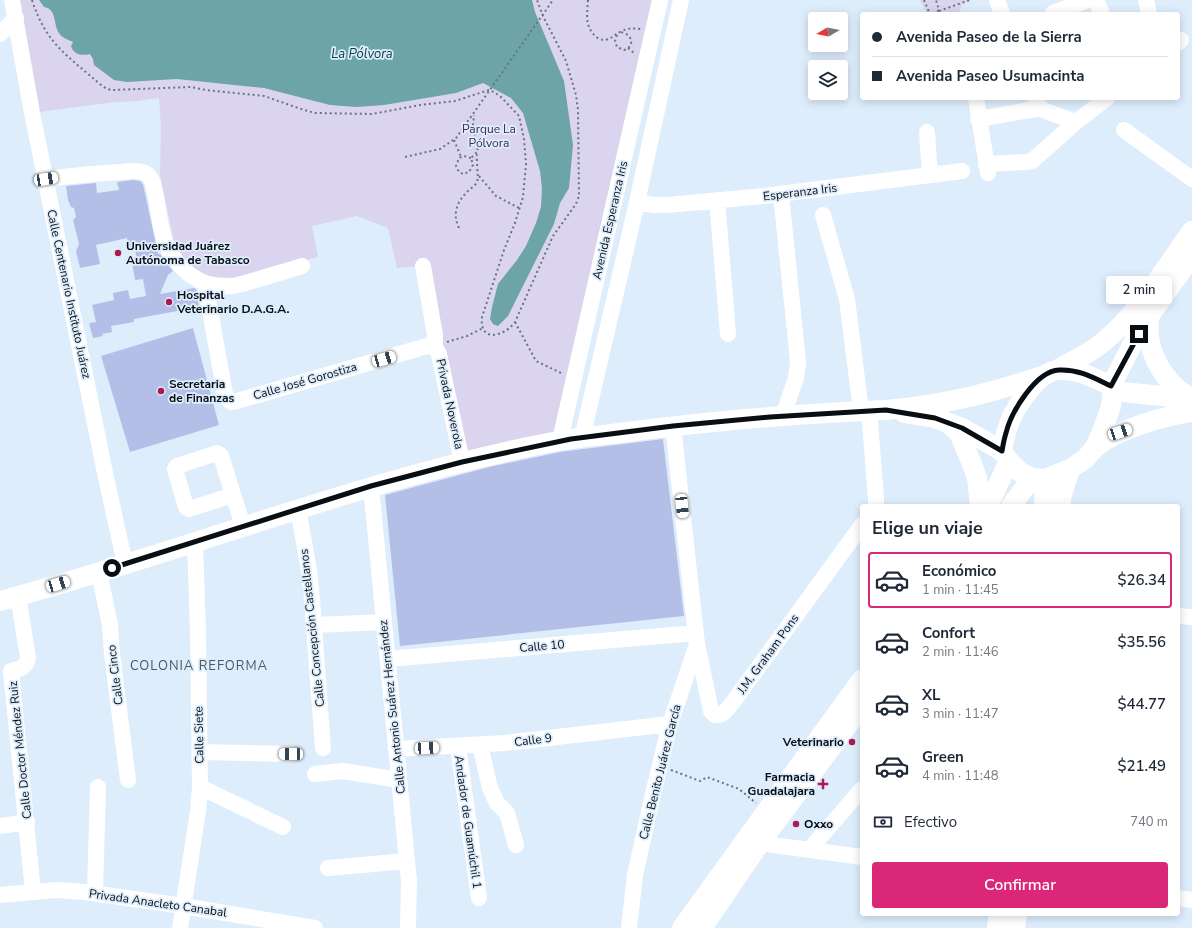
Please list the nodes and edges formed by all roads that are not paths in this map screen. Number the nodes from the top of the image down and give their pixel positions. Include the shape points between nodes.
1 (12, 0) edge
2 (660, 0) edge
3 (681, 0) edge
4 (997, 0) edge
5 (1087, 0) edge
6 (1096, 0) edge
7 (1146, 0) edge
8 (1052, 9) edge
9 (1001, 12) edge
10 (1101, 12) edge
11 (1149, 12) edge
12 (16, 18) junction
13 (653, 28) junction
14 (674, 30) junction
15 (0, 34) edge
16 (976, 100) edge
17 (1101, 100) edge
18 (1038, 103) edge
19 (1089, 104) edge
20 (978, 119) junction
21 (1076, 122) junction
22 (1124, 130) dead end
23 (927, 132) dead end
24 (962, 170) dead end
25 (930, 175) junction
26 (46, 179) junction
27 (1192, 179) edge
28 (781, 194) junction
29 (717, 200) junction
30 (637, 202) junction
31 (823, 215) dead end
32 (1192, 231) edge
33 (1192, 256) edge
34 (302, 266) dead end
35 (423, 266) dead end
36 (205, 283) junction
37 (1150, 315) junction
38 (728, 334) dead end
39 (435, 347) junction
40 (1050, 373) junction
41 (1112, 388) junction
42 (1192, 399) edge
43 (872, 410) junction
44 (1192, 412) edge
45 (784, 416) junction
46 (946, 422) junction
47 (673, 426) junction
48 (582, 438) junction
49 (560, 440) junction
50 (1094, 449) junction
51 (1006, 456) junction
52 (462, 462) junction
53 (1070, 469) junction
54 (1039, 478) junction
55 (371, 486) junction
56 (234, 495) dead end
57 (876, 504) edge
58 (980, 504) edge
59 (989, 504) edge
60 (1013, 504) edge
61 (1044, 504) edge
62 (1060, 504) edge
63 (298, 509) junction
64 (243, 526) junction
65 (860, 529) edge
66 (195, 542) junction
67 (125, 564) junction
68 (99, 572) junction
69 (9, 599) edge
70 (1180, 616) edge
71 (1192, 618) edge
72 (383, 622) junction
73 (315, 624) junction
74 (696, 638) junction
75 (388, 659) junction
76 (860, 682) edge
77 (860, 708) edge
78 (670, 724) junction
79 (480, 745) junction
80 (458, 746) junction
81 (323, 748) dead end
82 (396, 749) junction
83 (199, 752) junction
84 (291, 754) dead end
85 (315, 774) dead end
86 (128, 780) dead end
87 (399, 780) junction
88 (200, 786) junction
89 (98, 787) dead end
90 (860, 790) edge
91 (27, 822) junction
92 (0, 826) edge
93 (283, 828) dead end
94 (753, 842) junction
95 (516, 845) dead end
96 (809, 850) junction
97 (860, 857) edge
98 (407, 860) junction
99 (328, 868) dead end
100 (33, 892) junction
101 (95, 893) junction
102 (0, 895) edge
103 (478, 898) dead end
104 (1180, 898) edge
105 (1192, 900) edge
106 (183, 906) junction
107 (999, 916) edge
108 (1017, 916) edge
109 (709, 925) edge
110 (180, 928) edge
111 (315, 928) edge
112 (408, 928) edge
113 (629, 928) edge
114 (682, 928) edge
115 (997, 928) edge
116 (1015, 928) edge

1 - 12 street, Calle Centenario Instituto Juárez
2 - 13 street, Avenida Esperanza Iris
3 - 14 street, Avenida Esperanza Iris
4 - 9 street
5 - 8 street
6 - 10 street
7 - 11 street
12 - 15 street
12 - 26 street, Calle Centenario Instituto Juárez
13 - 14 street
13 - 49 street, Avenida Esperanza Iris
14 - 30 street, Avenida Esperanza Iris
16 - 20 street
17 - 19 street
18 - 20 street
18 - 21 street via 1047,112
19 - 21 street
20 - 21 street via 987,169 1032,161
22 - 27 street
23 - 25 street
24 - 25 street, Esperanza Iris
25 - 28 street, Esperanza Iris
26 - 36 street via 97,173 145,173 153,183 164,236 173,258 191,276
26 - 67 street, Calle Centenario Instituto Juárez
28 - 29 street, Esperanza Iris
28 - 45 street via 798,362 794,387
29 - 30 street, Esperanza Iris via 658,206
29 - 38 street
30 - 48 street, Avenida Esperanza Iris
31 - 43 street via 847,299
32 - 40 main road via 1122,325 1091,351
33 - 37 main road
34 - 36 street via 234,286 222,287
35 - 39 street, Privada Noverola via 436,334
36 - 39 street, Calle José Gorostiza via 225,394 229,401 237,401 428,346
37 - 41 main road
37 - 42 main road via 1148,332 1154,357 1171,383
39 - 52 street, Privada Noverola via 439,354
40 - 41 main road via 1074,370
40 - 43 main road via 1017,385 965,397 925,405
40 - 51 main road via 1024,396 1012,417 1006,432
41 - 42 main road
41 - 50 main road via 1111,406
43 - 45 main road
43 - 46 main road via 935,418
43 - 57 street
44 - 50 main road via 1120,432 1101,442
45 - 47 main road
46 - 51 main road via 962,428
46 - 58 main road via 959,433 972,464 977,478
47 - 48 main road
47 - 74 street, Calle Benito Juárez García
48 - 49 main road
49 - 52 main road
50 - 53 main road
51 - 54 main road via 1020,472
51 - 59 main road
52 - 55 main road
53 - 54 main road
53 - 62 main road
54 - 60 main road
54 - 61 main road
55 - 63 main road
55 - 72 street, Calle Antonio Suárez Hernández
56 - 64 street
63 - 64 main road
63 - 73 street, Calle Concepción Castellanos
64 - 66 main road
65 - 74 street, J.M. Graham Pons via 733,702 720,715 715,715 711,711
66 - 67 main road
66 - 83 street, Calle Siete
67 - 68 main road
68 - 69 main road
68 - 86 street, Calle Cinco via 110,625
69 - 91 street, Calle Doctor Méndez Ruiz via 28,658 24,668 11,671
70 - 71 street
72 - 73 street
72 - 75 street, Calle Antonio Suárez Hernández
73 - 81 street, Calle Concepción Castellanos
74 - 75 street, Calle 10
74 - 78 street, Calle Benito Juárez García
75 - 82 street, Calle Antonio Suárez Hernández
76 - 94 main road via 766,811
77 - 94 main road
78 - 79 street, Calle 9
78 - 113 street, Calle Benito Juárez García via 636,875
79 - 80 street, Calle 9
79 - 95 street via 490,788 496,803 507,813
80 - 82 street, Calle 9
80 - 103 street, Andador de Guamúchil 1
82 - 87 street, Calle Antonio Suárez Hernández
83 - 84 street
83 - 88 street, Calle Siete
85 - 87 street via 343,771
87 - 98 street, Calle Antonio Suárez Hernández
88 - 93 street
88 - 106 street, Calle Siete
89 - 101 street
90 - 96 street
91 - 92 street
91 - 100 street, Calle Doctor Méndez Ruiz
94 - 96 street
94 - 109 main road
94 - 114 main road
96 - 97 street
98 - 99 street
98 - 112 street, Calle Antonio Suárez Hernández
100 - 101 street, Privada Anacleto Canabal via 56,890
100 - 102 street, Privada Anacleto Canabal
101 - 106 street, Privada Anacleto Canabal
104 - 105 street
106 - 110 street, Calle Siete
106 - 111 street, Privada Anacleto Canabal
107 - 115 main road
108 - 116 main road

